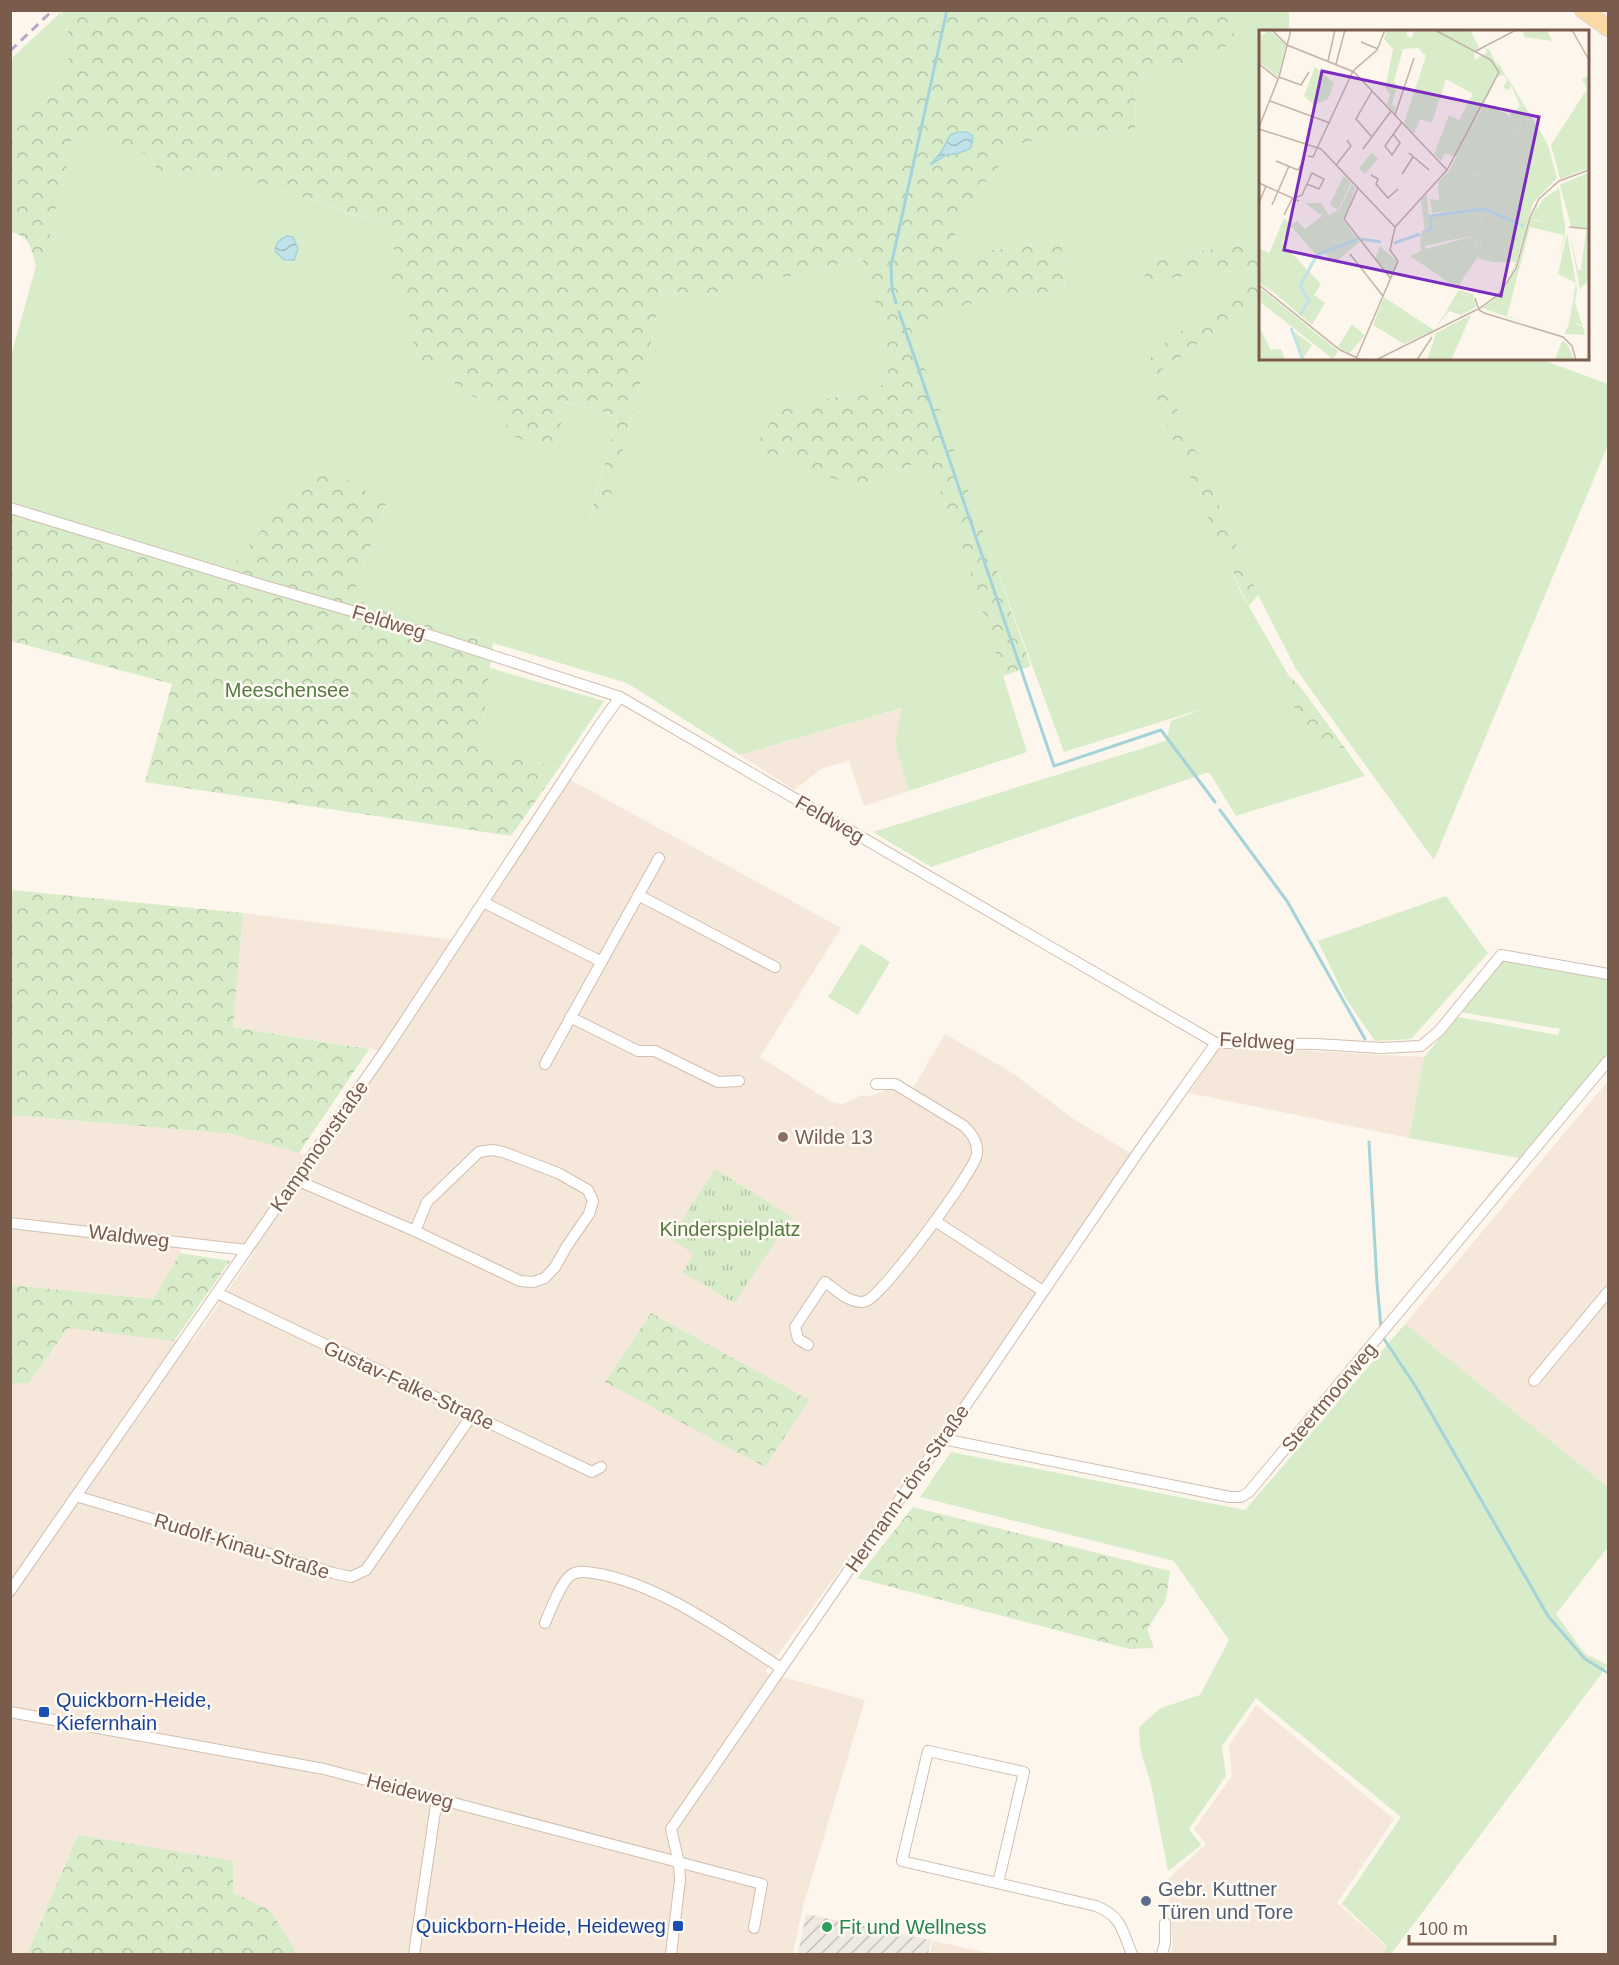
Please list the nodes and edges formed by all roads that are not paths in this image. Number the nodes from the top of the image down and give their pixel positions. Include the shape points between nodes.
1 (1583, 10) edge
2 (1608, 28) edge
3 (10, 508) edge
4 (620, 697) junction
5 (659, 858) dead end
6 (638, 895) junction
7 (483, 902) junction
8 (600, 961) junction
9 (775, 967) dead end
10 (1608, 974) edge
11 (570, 1017) junction
12 (1216, 1043) junction
13 (1608, 1061) edge
14 (545, 1064) dead end
15 (739, 1081) dead end
16 (876, 1084) dead end
17 (296, 1180) junction
18 (935, 1221) junction
19 (10, 1223) edge
20 (415, 1231) junction
21 (247, 1250) junction
22 (1043, 1292) junction
23 (1608, 1292) edge
24 (217, 1293) junction
25 (808, 1345) dead end
26 (1534, 1381) dead end
27 (472, 1415) junction
28 (944, 1439) junction
29 (601, 1467) dead end
30 (76, 1496) junction
31 (10, 1591) edge
32 (545, 1623) dead end
33 (781, 1668) junction
34 (10, 1712) edge
35 (437, 1798) junction
36 (679, 1863) junction
37 (998, 1883) junction
38 (1165, 1923) dead end
39 (754, 1928) dead end
40 (414, 1954) edge
41 (671, 1954) edge
42 (1132, 1954) edge
43 (1162, 1954) edge

1 - 2 main road
3 - 4 street, Feldweg via 383,620
4 - 7 street, Kampmoorstraße
4 - 12 street, Feldweg
5 - 6 street
6 - 8 street
6 - 9 street
7 - 8 street
7 - 17 street, Kampmoorstraße
8 - 11 street
10 - 12 street, Feldweg via 1501,955 1439,1031 1421,1046
11 - 14 street
11 - 15 street via 638,1051 655,1051 718,1082
12 - 22 street, Hermann-Löns-Straße
13 - 28 street, Steertmoorweg via 1241,1497
16 - 18 street via 895,1084 964,1125 976,1142 974,1165
17 - 20 street
17 - 21 street, Kampmoorstraße
18 - 22 street
18 - 25 street via 866,1301 853,1301 825,1282 795,1327 798,1339
19 - 21 street, Waldweg
20 - 20 street via 520,1281 534,1282 555,1267 589,1214 593,1201 588,1190 558,1173 503,1152 479,1152 427,1202
21 - 24 street, Kampmoorstraße
22 - 28 street, Hermann-Löns-Straße
23 - 26 street
24 - 27 street, Gustav-Falke-Straße
24 - 30 street, Kampmoorstraße
27 - 29 street, Gustav-Falke-Straße via 592,1472
27 - 30 street, Rudolf-Kinau-Straße via 366,1570 351,1576 333,1574
28 - 33 street, Hermann-Löns-Straße
30 - 31 street, Kampmoorstraße
32 - 33 street via 572,1575 597,1574 617,1578 688,1610
33 - 36 street, Hermann-Löns-Straße via 671,1829
34 - 35 street, Heideweg via 324,1769
35 - 36 street, Heideweg
35 - 40 street
36 - 39 street, Heideweg via 762,1884
36 - 41 street, Hermann-Löns-Straße
37 - 37 street via 902,1862 928,1751 1024,1773
37 - 42 street via 1107,1910 1117,1918
38 - 43 street

